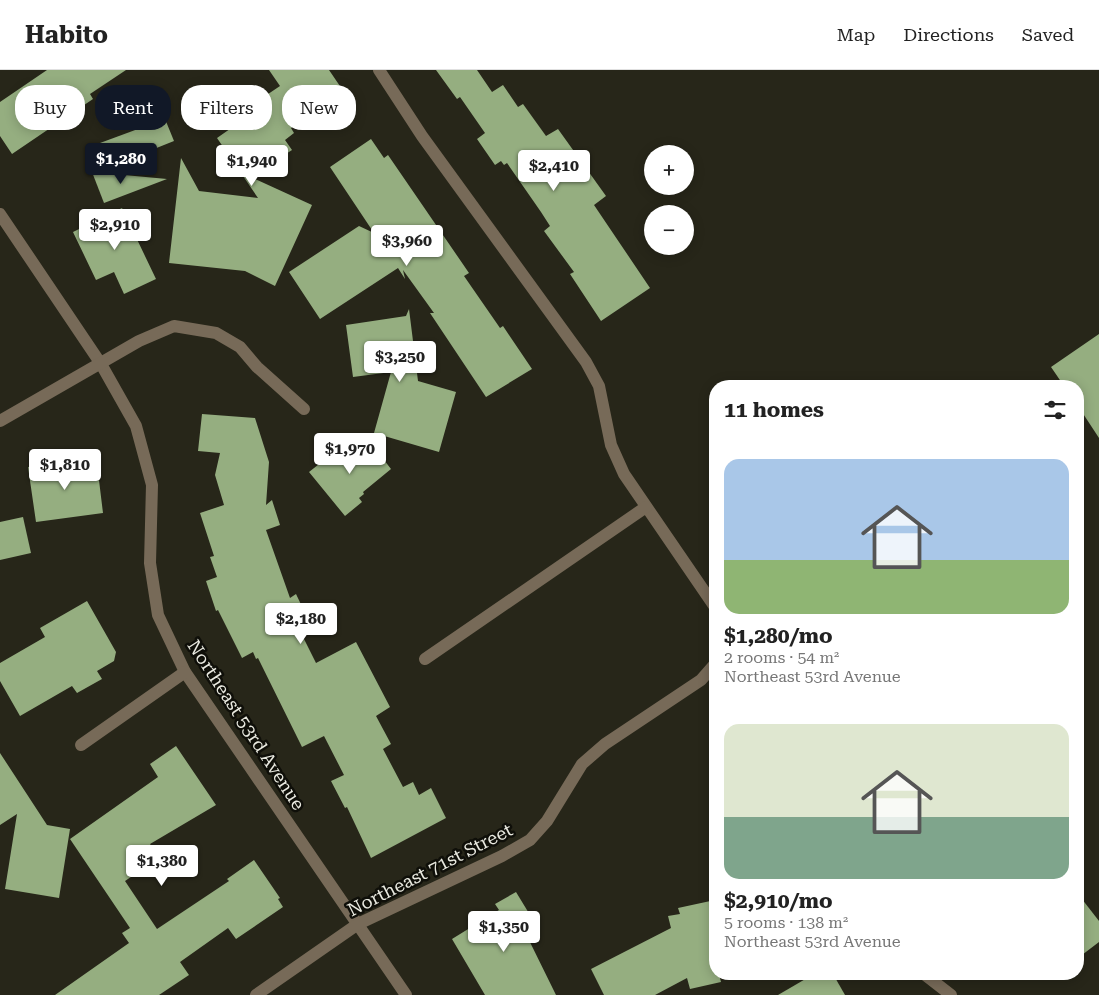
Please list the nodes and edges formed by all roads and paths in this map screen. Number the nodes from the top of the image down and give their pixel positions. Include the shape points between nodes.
1 (379, 70) edge
2 (0, 214) edge
3 (101, 364) junction
4 (304, 409) dead end
5 (0, 421) edge
6 (646, 507) junction
7 (709, 598) edge
8 (425, 659) dead end
9 (709, 671) edge
10 (185, 672) junction
11 (81, 745) dead end
12 (358, 924) junction
13 (932, 980) edge
14 (256, 995) edge
15 (406, 995) edge
16 (951, 995) edge

1 - 6 street via 422,136 586,362 599,386 611,445 624,474
2 - 3 street, Northeast 53rd Avenue
3 - 4 street via 139,341 174,326 216,333 240,347
3 - 5 street
3 - 10 street, Northeast 53rd Avenue via 136,426 152,486 150,563 158,615
6 - 7 street
6 - 8 street
9 - 12 street, Northeast 71st Street via 701,680 605,744 582,764 548,821 530,840
10 - 11 street
10 - 12 street, Northeast 53rd Avenue
12 - 14 street, Northeast 71st Street
12 - 15 street, Northeast 53rd Avenue
13 - 16 street

